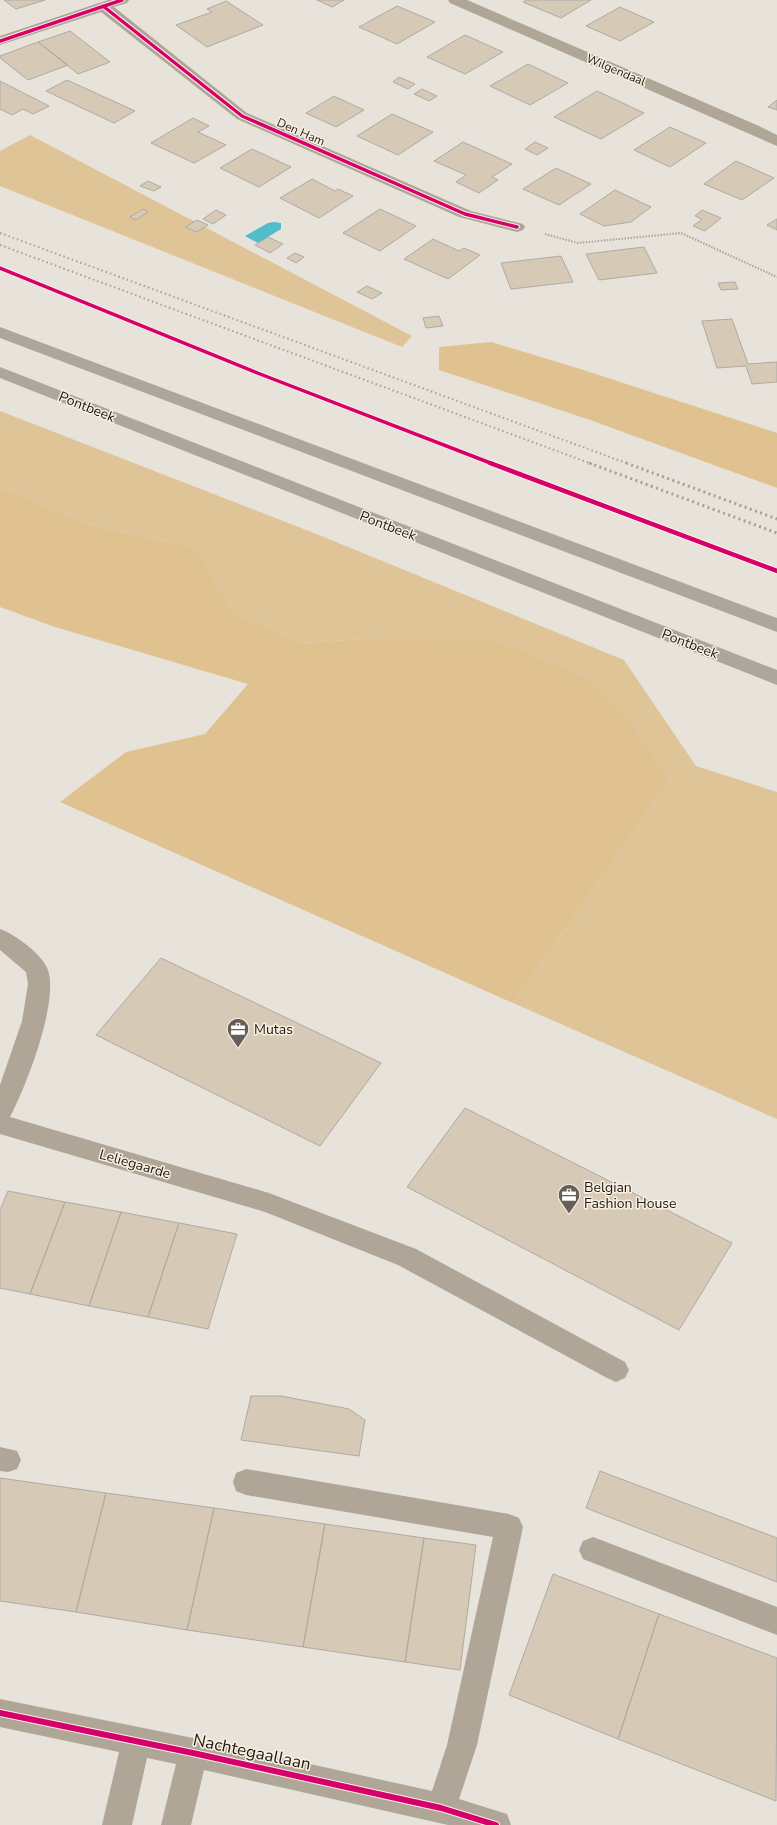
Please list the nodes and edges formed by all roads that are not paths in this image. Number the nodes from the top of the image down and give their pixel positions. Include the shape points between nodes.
1 (122, 0) edge
2 (455, 0) edge
3 (103, 6) junction
4 (0, 41) edge
5 (777, 141) edge
6 (517, 227) road end
7 (0, 332) edge
8 (0, 372) edge
9 (777, 625) edge
10 (777, 678) edge
11 (0, 938) edge
12 (0, 1114) edge
13 (0, 1124) edge
14 (616, 1370) dead end
15 (246, 1482) dead end
16 (593, 1550) dead end
17 (777, 1622) edge
18 (0, 1713) edge
19 (136, 1741) junction
20 (193, 1753) junction
21 (440, 1808) junction
22 (493, 1824) edge
23 (117, 1825) edge
24 (176, 1825) edge

1 - 3 street
2 - 5 street, Wilgendaal
3 - 4 street
3 - 6 street, Den Ham via 242,116 465,214
7 - 9 highway
8 - 10 highway, Pontbeek
11 - 12 street via 37,969 39,991 36,1017
13 - 14 street, Leliegaarde via 269,1203 407,1257
15 - 21 street via 509,1527 462,1745
16 - 17 street
18 - 19 street, Nachtegaallaan
19 - 20 street, Nachtegaallaan
19 - 23 street
20 - 21 street, Nachtegaallaan
20 - 24 street
21 - 22 street, Nachtegaallaan

